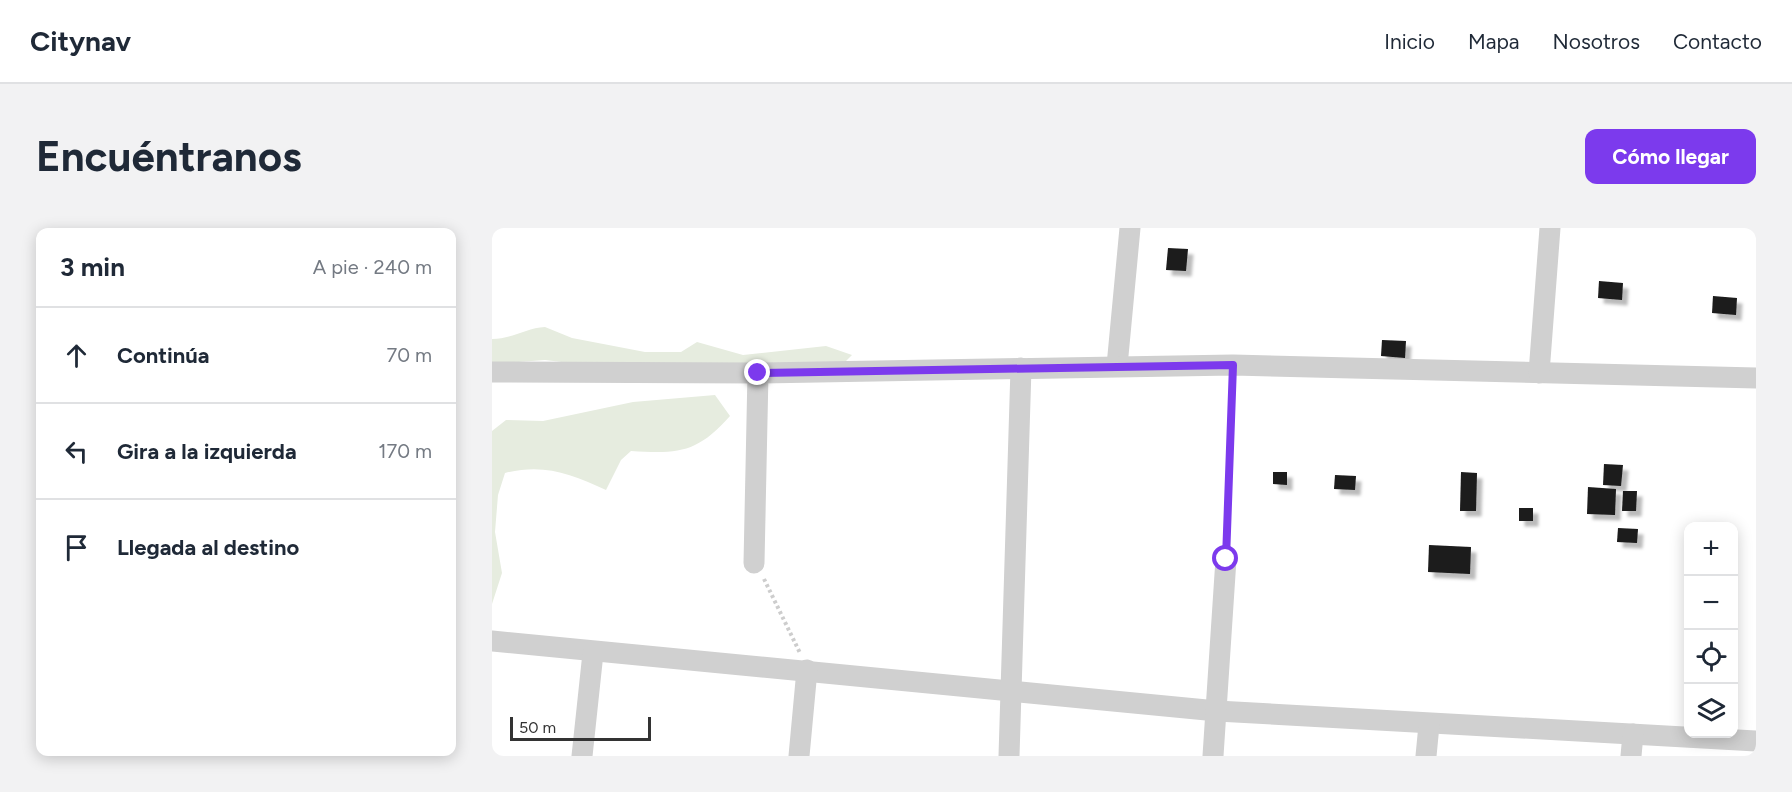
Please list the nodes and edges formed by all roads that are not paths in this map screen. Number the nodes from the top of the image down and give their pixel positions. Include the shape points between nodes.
1 (1130, 228) edge
2 (1550, 228) edge
3 (1117, 366) junction
4 (1021, 368) junction
5 (492, 372) edge
6 (758, 373) junction
7 (1539, 373) junction
8 (1756, 378) edge
9 (1226, 559) road end
10 (754, 563) road end
11 (492, 641) edge
12 (593, 652) junction
13 (807, 670) junction
14 (1011, 690) junction
15 (1217, 711) junction
16 (1429, 725) junction
17 (1633, 734) junction
18 (1756, 741) edge
19 (582, 756) edge
20 (798, 756) edge
21 (1009, 756) edge
22 (1213, 756) edge
23 (1426, 756) edge
24 (1631, 756) edge

1 - 3 street
2 - 7 street
3 - 4 street
3 - 7 street
4 - 6 street
4 - 14 street
5 - 6 street
6 - 10 street
7 - 8 street
9 - 15 street
11 - 12 street
12 - 13 street
12 - 19 street
13 - 14 street
13 - 20 street
14 - 15 street
14 - 21 street
15 - 16 street
15 - 22 street
16 - 17 street
16 - 23 street
17 - 18 street
17 - 24 street

